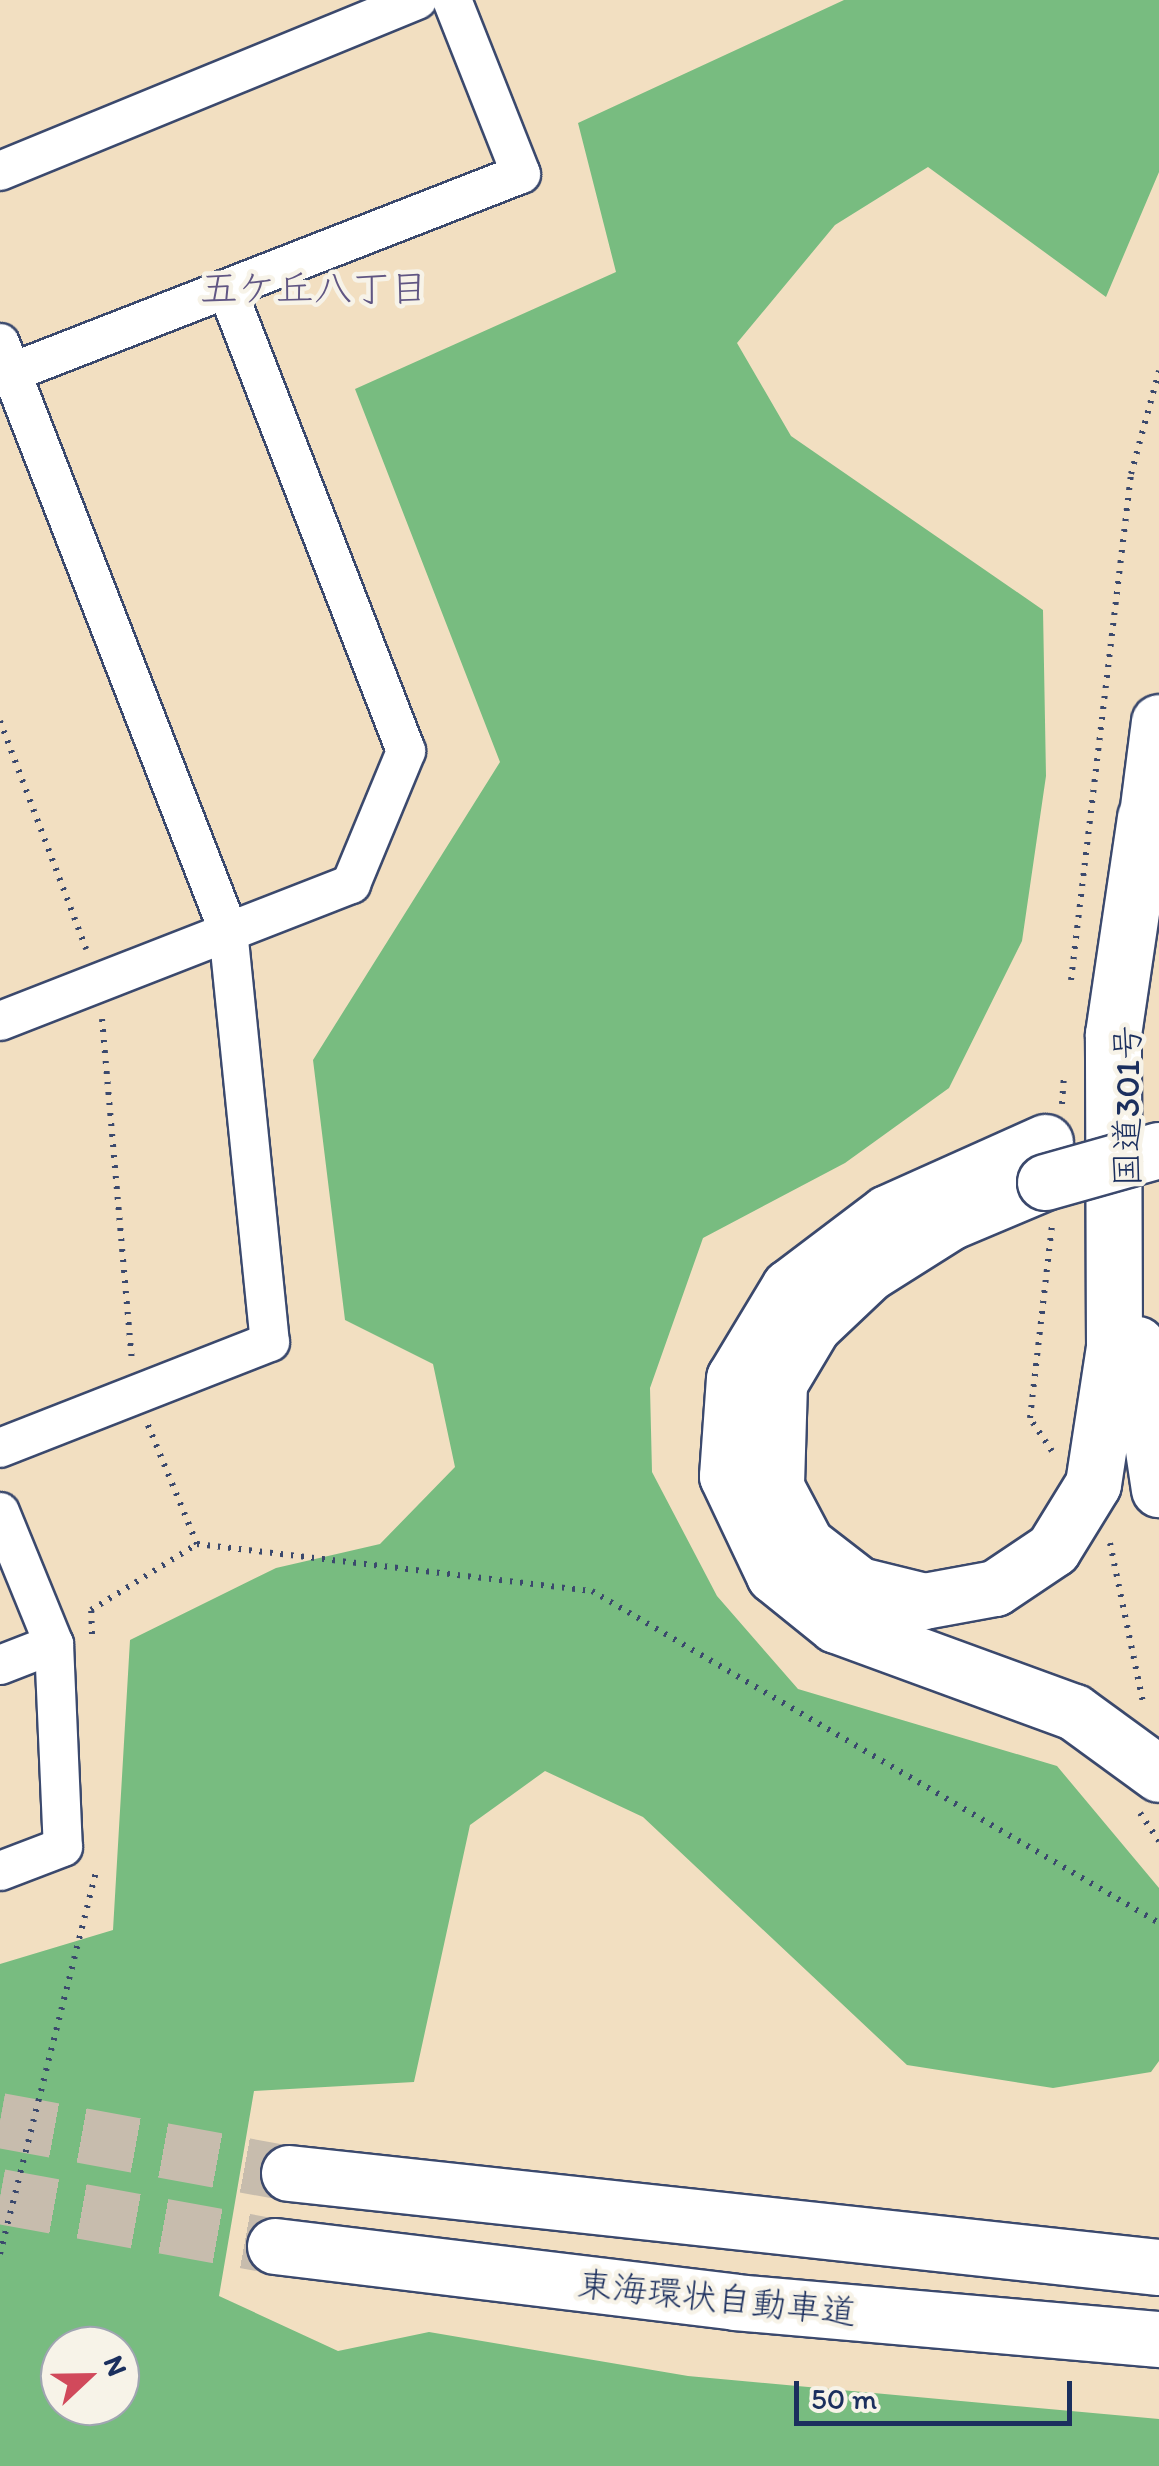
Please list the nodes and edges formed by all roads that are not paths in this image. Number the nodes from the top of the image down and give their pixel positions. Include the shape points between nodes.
1 (417, 0) edge
2 (452, 0) edge
3 (0, 171) edge
4 (228, 291) junction
5 (4, 364) edge
6 (1159, 722) edge
7 (1146, 817) junction
8 (228, 930) junction
9 (0, 1021) edge
10 (1159, 1113) edge
11 (1159, 1150) edge
12 (1045, 1162) junction
13 (0, 1448) edge
14 (1159, 1489) edge
15 (0, 1512) edge
16 (54, 1644) junction
17 (0, 1664) edge
18 (1151, 1749) edge
19 (0, 1872) edge
20 (289, 2173) tunnel mouth
21 (276, 2246) tunnel mouth
22 (1159, 2267) edge
23 (1159, 2339) edge

1 - 3 street
2 - 4 street via 521,174
4 - 5 street
4 - 8 street via 406,752 352,884
5 - 8 street
6 - 7 highway, 国道301号
7 - 12 highway via 1112,1034 1114,1346 1093,1484 1053,1550 994,1588 924,1600 859,1585 806,1544 782,1502 771,1453 779,1383 813,1326 869,1273
7 - 14 highway, 国道301号 via 1128,995 1126,1164 1130,1280
8 - 9 street
8 - 13 street via 270,1342
10 - 12 highway
11 - 12 highway, bridge
12 - 18 highway via 887,1213 788,1288 734,1378 727,1476 774,1575 836,1625 1074,1712
15 - 16 street
16 - 17 street
16 - 19 street via 62,1847
20 - 22 highway, 東海環状自動車道
21 - 23 highway, 東海環状自動車道

